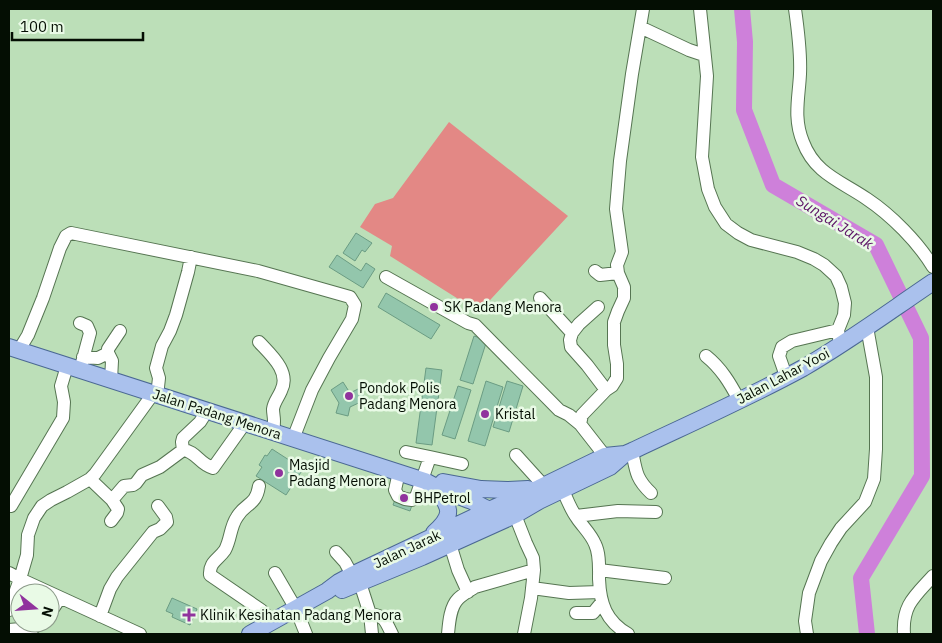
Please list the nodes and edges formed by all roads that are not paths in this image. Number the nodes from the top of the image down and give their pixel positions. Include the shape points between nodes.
1 (643, 9) edge
2 (700, 9) edge
3 (795, 9) edge
4 (640, 27) junction
5 (704, 55) junction
6 (191, 257) junction
7 (933, 267) edge
8 (594, 271) dead end
9 (618, 273) junction
10 (386, 277) dead end
11 (931, 284) edge
12 (540, 298) dead end
13 (598, 307) dead end
14 (873, 323) junction
15 (80, 324) dead end
16 (120, 331) dead end
17 (572, 333) junction
18 (839, 338) junction
19 (259, 342) dead end
20 (14, 348) edge
21 (108, 353) junction
22 (706, 356) dead end
23 (77, 364) junction
24 (786, 376) junction
25 (110, 380) junction
26 (606, 390) junction
27 (152, 393) junction
28 (739, 400) junction
29 (207, 411) junction
30 (246, 423) junction
31 (580, 424) junction
32 (273, 432) junction
33 (293, 438) junction
34 (183, 450) junction
35 (406, 452) dead end
36 (628, 453) junction
37 (516, 455) dead end
38 (605, 456) junction
39 (430, 457) junction
40 (462, 464) dead end
41 (399, 472) junction
42 (90, 478) junction
43 (430, 482) junction
44 (259, 486) dead end
45 (563, 490) junction
46 (541, 492) junction
47 (651, 493) dead end
48 (112, 500) junction
49 (11, 506) dead end
50 (158, 506) dead end
51 (494, 509) junction
52 (656, 512) dead end
53 (515, 515) junction
54 (576, 516) junction
55 (111, 521) dead end
56 (426, 540) junction
57 (452, 543) junction
58 (336, 552) dead end
59 (534, 570) junction
60 (599, 570) junction
61 (274, 573) dead end
62 (14, 576) edge
63 (933, 576) edge
64 (665, 578) dead end
65 (356, 579) junction
66 (29, 583) edge
67 (532, 588) junction
68 (468, 592) junction
69 (601, 597) junction
70 (60, 598) edge
71 (296, 609) junction
72 (9, 610) edge
73 (576, 613) dead end
74 (370, 614) junction
75 (100, 616) junction
76 (272, 622) junction
77 (140, 634) edge
78 (250, 634) edge
79 (306, 634) edge
80 (372, 634) edge
81 (392, 634) edge
82 (448, 634) edge
83 (524, 634) edge
84 (628, 634) edge
85 (807, 634) edge
86 (904, 634) edge

1 - 4 street
2 - 5 street
3 - 7 street via 800,47 797,121 802,142 824,172 867,199 908,234
4 - 5 street
4 - 9 street via 619,171 616,209 622,252
5 - 18 street via 707,76 702,157 715,207 726,224 738,233 814,259 836,276 845,303
6 - 20 street via 71,233 60,248 28,335
6 - 27 street via 176,315 156,368 158,387
6 - 33 street via 258,271 350,297 355,305 352,319 312,390
8 - 9 street
9 - 26 street via 624,287 624,298 614,322 617,378
10 - 31 street via 475,325 559,410
11 - 14 main road, Jalan Lahar Yooi
12 - 17 street
13 - 17 street
14 - 18 main road, Jalan Lahar Yooi
14 - 85 street via 876,377 874,479 865,502 841,528 821,561 809,593 805,621
15 - 23 street via 87,326 90,333
16 - 21 street
17 - 26 street via 571,347
18 - 24 main road, Jalan Lahar Yooi
18 - 24 street via 792,341 782,347 779,356
19 - 32 street via 283,370 284,382 273,409
20 - 23 main road, Jalan Padang Menora
21 - 23 street
21 - 25 street via 112,361
22 - 28 street via 726,377
23 - 25 main road, Jalan Padang Menora
23 - 49 street via 61,386 62,418
24 - 28 main road, Jalan Lahar Yooi
25 - 27 main road, Jalan Padang Menora
26 - 31 street via 582,415
27 - 29 main road, Jalan Padang Menora
27 - 42 street
28 - 36 main road, Jalan Lahar Yooi
29 - 30 main road, Jalan Padang Menora
29 - 34 street via 183,438
30 - 32 main road, Jalan Padang Menora
30 - 34 street via 213,468 188,450
31 - 38 street
32 - 33 main road, Jalan Padang Menora
33 - 41 main road, Jalan Padang Menora
34 - 48 street via 160,467 142,475 133,485 124,486
35 - 39 street
36 - 38 main road, Jalan Lahar Yooi
36 - 45 main road, Jalan Lahar Yooi via 610,467
36 - 47 street via 638,478
37 - 46 street
38 - 46 main road, Jalan Lahar Yooi
39 - 40 street
39 - 43 street
41 - 43 main road, Jalan Padang Menora
41 - 43 street via 395,490 405,499 412,500
42 - 48 street
42 - 62 street via 42,506 28,535 27,555
43 - 46 main road
43 - 51 main road, Jalan Padang Menora
43 - 56 main road via 447,504 448,514 444,524
44 - 76 street via 258,494 238,516 226,547 210,569 210,575 261,610
45 - 46 main road, Jalan Lahar Yooi
45 - 54 street
46 - 51 main road via 505,510
46 - 53 main road
48 - 55 street via 118,509
50 - 75 street via 167,522 153,532 117,578
51 - 56 main road, Jalan Jarak
51 - 57 main road
52 - 54 street via 618,511
53 - 57 main road
53 - 59 street via 533,558
54 - 60 street via 596,546
56 - 65 main road, Jalan Jarak
57 - 65 main road, Jalan Jarak
57 - 68 street via 458,570
58 - 65 street
59 - 67 street
59 - 68 street via 475,587
60 - 64 street
60 - 69 street
61 - 71 street
62 - 66 street
62 - 72 street
63 - 86 street via 910,602
65 - 71 main road, Jalan Jarak via 339,582
65 - 74 street
67 - 69 street
67 - 83 street
68 - 82 street via 457,600 452,610
69 - 73 street via 593,613
69 - 84 street via 611,621
70 - 75 street
71 - 76 main road, Jalan Jarak
71 - 79 street
74 - 80 street
74 - 81 street via 380,615
75 - 77 street
76 - 78 main road, Jalan Jarak

